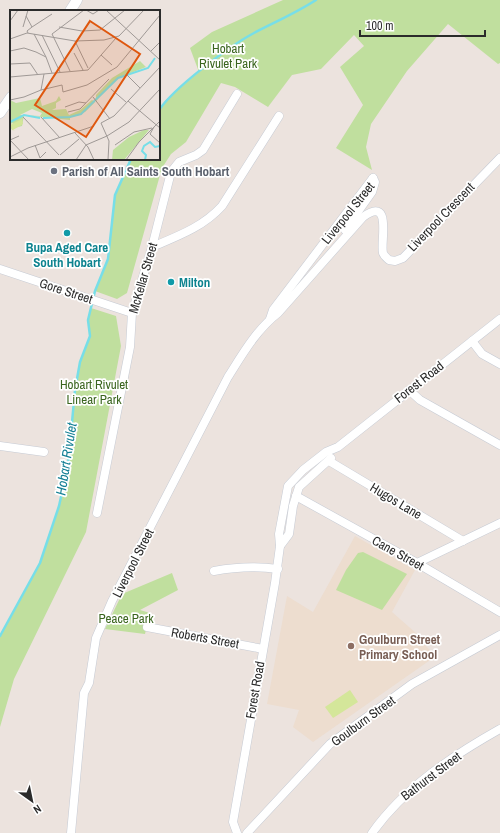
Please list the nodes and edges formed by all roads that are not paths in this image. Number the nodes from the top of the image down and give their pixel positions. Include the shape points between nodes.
1 (77, 0) edge
2 (71, 10) edge
3 (237, 94) dead end
4 (10, 98) edge
5 (0, 113) edge
6 (279, 116) dead end
7 (500, 158) edge
8 (369, 212) joint
9 (152, 247) junction
10 (328, 255) junction
11 (0, 269) edge
12 (132, 313) junction
13 (270, 319) junction
14 (500, 319) edge
15 (472, 340) junction
16 (500, 364) edge
17 (410, 390) junction
18 (500, 445) edge
19 (0, 446) edge
20 (338, 447) junction
21 (44, 452) dead end
22 (329, 461) junction
23 (296, 496) junction
24 (97, 513) dead end
25 (500, 522) edge
26 (463, 541) junction
27 (280, 546) junction
28 (417, 563) junction
29 (278, 569) junction
30 (214, 571) dead end
31 (500, 612) edge
32 (147, 627) dead end
33 (500, 635) edge
34 (263, 649) junction
35 (500, 730) edge
36 (71, 833) edge
37 (238, 833) edge
38 (247, 833) edge
39 (372, 833) edge

1 - 2 street
3 - 9 street, McKellar Street via 203,150 179,162 172,172
4 - 5 street
6 - 9 street via 222,206 211,218 196,228
7 - 8 street, Liverpool Crescent via 403,258 395,261 385,256 382,216 377,212
8 - 10 street, Liverpool Street
9 - 12 street, McKellar Street
10 - 13 street, Liverpool Street
10 - 13 street, Liverpool Street via 372,192 375,182 373,178 273,310
11 - 12 street, Gore Street
12 - 24 street, McKellar Street via 130,347
13 - 36 street, Liverpool Street via 228,378 112,601 96,638 89,683 84,693
14 - 15 street, Forest Road
15 - 16 street via 482,354
15 - 17 street, Forest Road
17 - 18 street via 420,400
17 - 20 street, Forest Road
19 - 21 street
20 - 22 street, Forest Road
20 - 27 street, Forest Road via 326,452 288,486 279,534
22 - 23 street, Forest Road via 299,487
22 - 26 street, Hugos Lane
23 - 27 street, Forest Road via 289,534
23 - 28 street, Cane Street
25 - 26 street
26 - 28 street
27 - 29 street, Forest Road
28 - 31 street, Cane Street
29 - 30 street via 233,567
29 - 34 street, Forest Road
32 - 34 street, Roberts Street
33 - 38 street, Goulburn Street via 412,684 330,744
34 - 37 street, Forest Road via 233,822
35 - 39 street, Bathurst Street via 476,743 419,783 388,813

